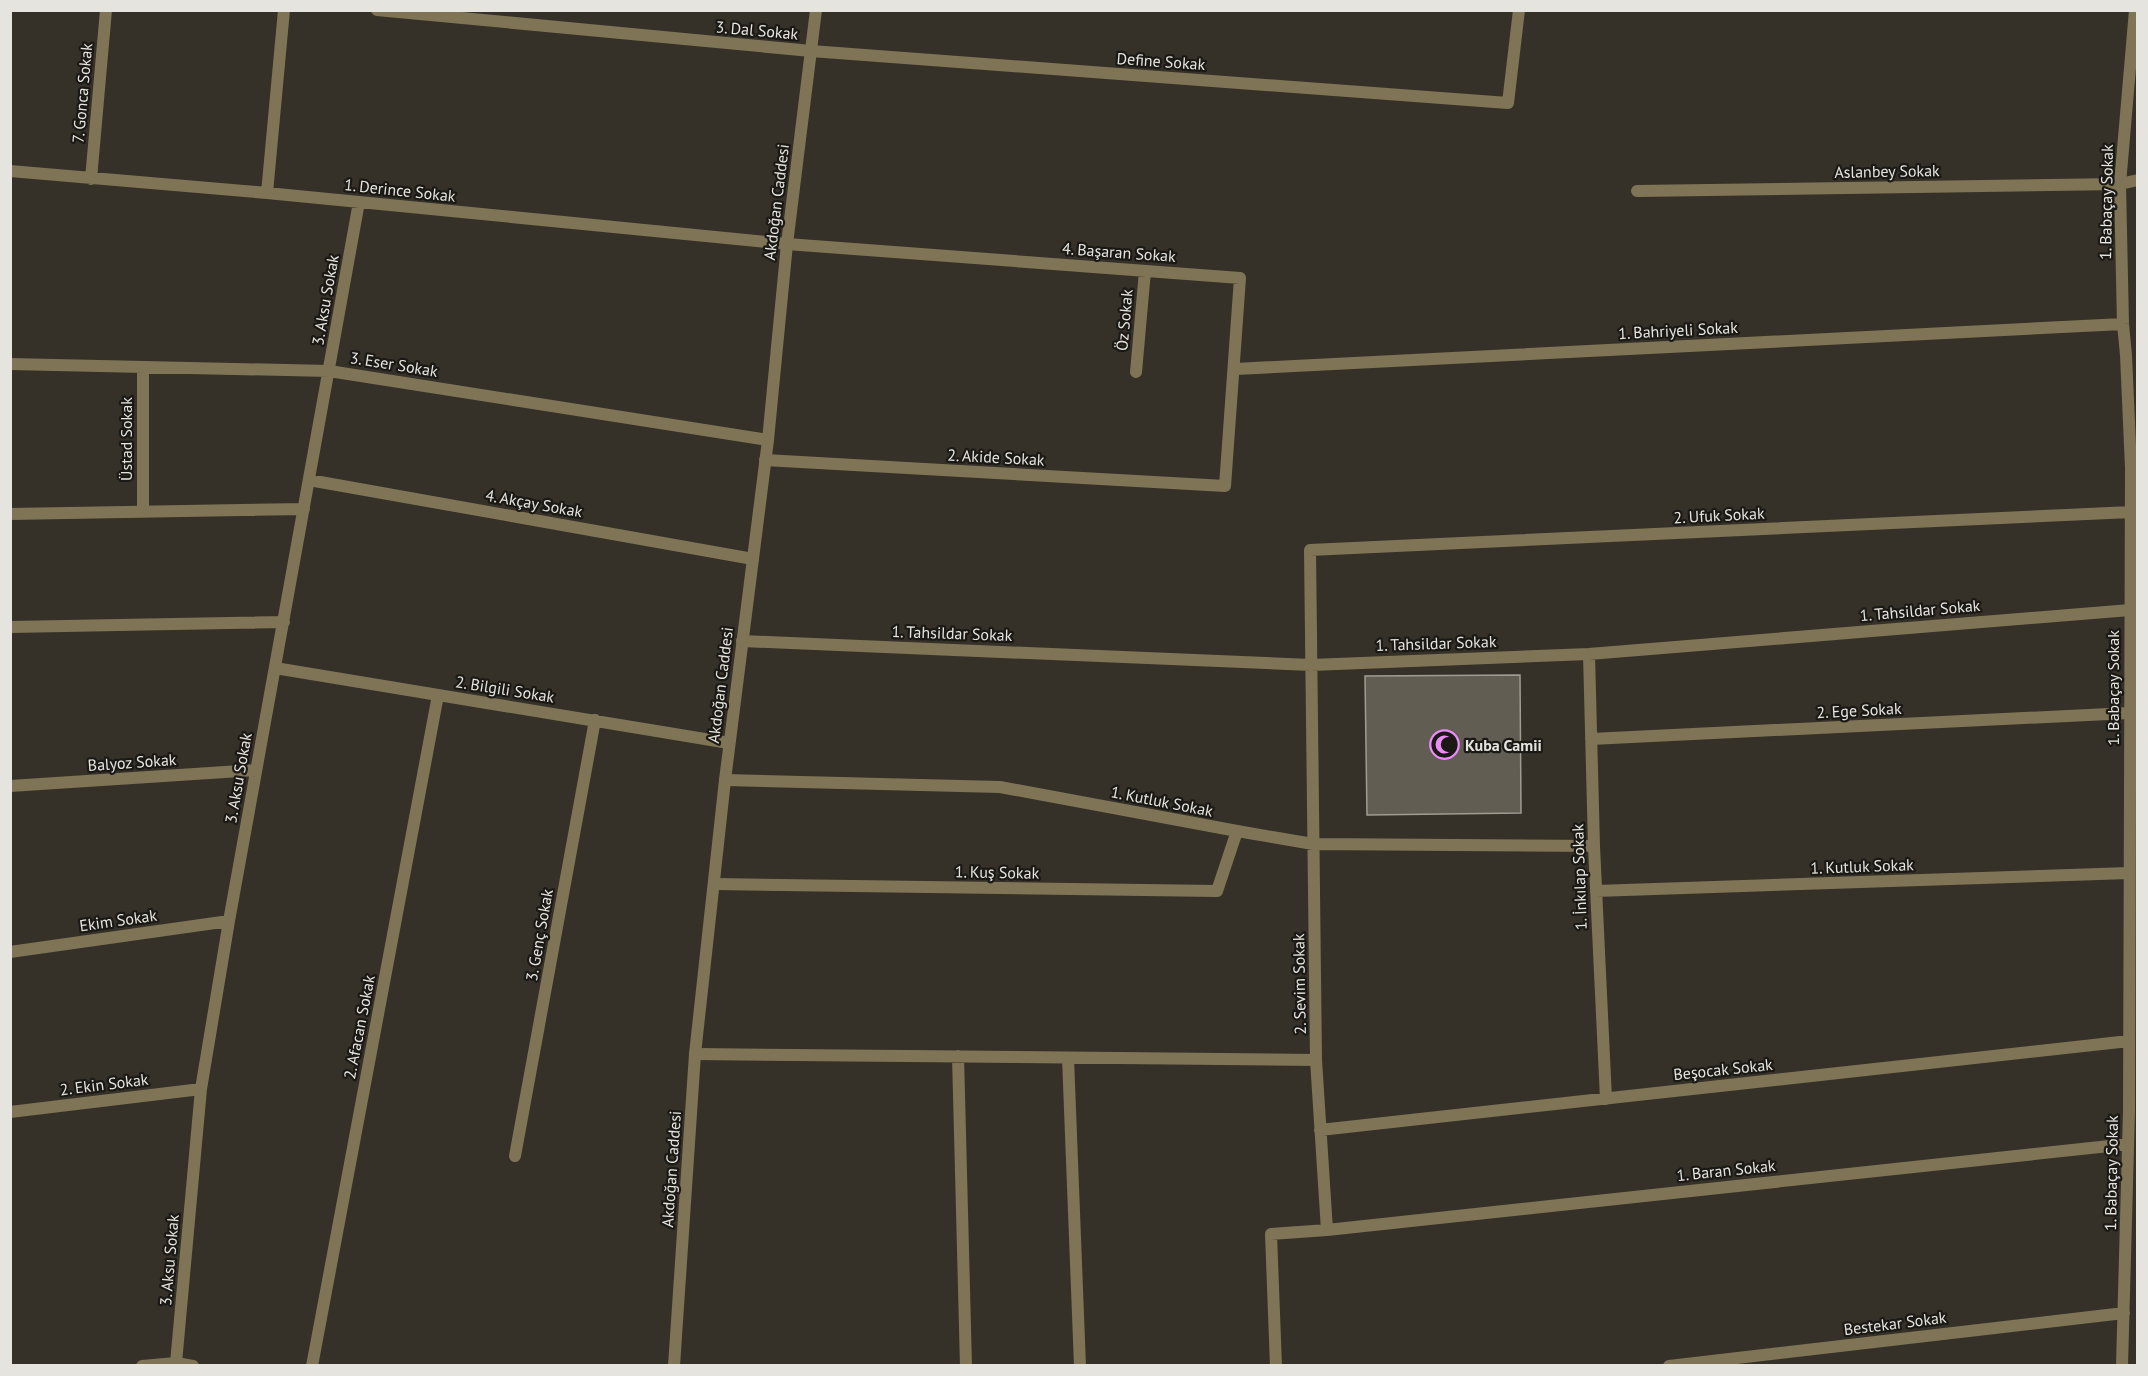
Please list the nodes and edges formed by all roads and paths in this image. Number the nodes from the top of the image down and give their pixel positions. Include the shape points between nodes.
1 (106, 10) edge
2 (284, 10) edge
3 (377, 10) edge
4 (816, 10) edge
5 (1519, 10) edge
6 (2135, 10) edge
7 (811, 51) junction
8 (10, 171) edge
9 (91, 179) junction
10 (2138, 180) edge
11 (2120, 184) junction
12 (1636, 191) dead end
13 (267, 193) junction
14 (358, 202) junction
15 (787, 244) junction
16 (1145, 271) junction
17 (2123, 324) junction
18 (2132, 354) edge
19 (10, 364) edge
20 (143, 367) junction
21 (1235, 369) junction
22 (329, 371) junction
23 (1136, 372) dead end
24 (768, 440) junction
25 (765, 460) junction
26 (309, 480) junction
27 (1225, 486) joint
28 (304, 509) junction
29 (143, 512) junction
30 (2131, 512) junction
31 (10, 514) edge
32 (1310, 550) joint
33 (753, 559) junction
34 (2134, 572) edge
35 (2130, 610) junction
36 (284, 622) junction
37 (10, 627) edge
38 (742, 641) junction
39 (1589, 654) junction
40 (1311, 665) junction
41 (275, 668) junction
42 (438, 695) junction
43 (2130, 713) junction
44 (595, 720) junction
45 (1591, 739) junction
46 (729, 743) junction
47 (2134, 767) edge
48 (256, 771) junction
49 (725, 780) junction
50 (10, 786) edge
51 (1237, 831) junction
52 (1313, 844) junction
53 (1594, 846) junction
54 (2129, 873) junction
55 (714, 884) junction
56 (1596, 891) junction
57 (229, 921) junction
58 (2133, 948) edge
59 (10, 952) edge
60 (2129, 1041) junction
61 (695, 1054) junction
62 (958, 1056) junction
63 (1068, 1058) junction
64 (1317, 1060) junction
65 (201, 1089) junction
66 (1606, 1099) junction
67 (2133, 1109) edge
68 (10, 1112) edge
69 (1320, 1130) junction
70 (2128, 1144) junction
71 (515, 1156) dead end
72 (1328, 1230) junction
73 (2132, 1258) edge
74 (2124, 1313) junction
75 (176, 1363) junction
76 (142, 1365) edge
77 (193, 1365) edge
78 (312, 1365) edge
79 (675, 1365) edge
80 (966, 1365) edge
81 (1080, 1365) edge
82 (1276, 1365) edge
83 (1669, 1365) edge
84 (2122, 1365) edge

1 - 9 street, 7. Gonca Sokak
2 - 13 street
3 - 7 street, 3. Dal Sokak
4 - 7 street, Akdoğan Caddesi
5 - 7 street, Define Sokak via 1508,103
6 - 11 street, 1. Babaçay Sokak
7 - 15 street, Akdoğan Caddesi
8 - 9 street, 1. Derince Sokak
9 - 13 street, 1. Derince Sokak
10 - 11 street, Aslanbey Sokak
11 - 12 street, Aslanbey Sokak
11 - 17 street, 1. Babaçay Sokak
13 - 14 street, 1. Derince Sokak
14 - 15 street, 1. Derince Sokak
14 - 22 street, 3. Aksu Sokak
15 - 16 street, 4. Başaran Sokak
15 - 24 street, Akdoğan Caddesi
16 - 21 street, 4. Başaran Sokak via 1240,278
16 - 23 street, Öz Sokak
17 - 18 street, 1. Babaçay Sokak
17 - 21 street, 1. Bahriyeli Sokak
18 - 30 street, 1. Babaçay Sokak
19 - 20 street, 3. Eser Sokak
20 - 22 street, 3. Eser Sokak
20 - 29 street, Üstad Sokak
21 - 27 street, 4. Başaran Sokak
22 - 24 street, 3. Eser Sokak
22 - 26 street, 3. Aksu Sokak
24 - 25 street, Akdoğan Caddesi
25 - 27 street, 2. Akide Sokak
25 - 33 street, Akdoğan Caddesi
26 - 28 street, 3. Aksu Sokak
26 - 33 street, 4. Akçay Sokak
28 - 29 street
28 - 36 street, 3. Aksu Sokak
29 - 31 street
30 - 32 street, 2. Ufuk Sokak
30 - 34 street, 1. Babaçay Sokak
32 - 40 street, 2. Sevim Sokak
33 - 38 street, Akdoğan Caddesi
34 - 35 street, 1. Babaçay Sokak
35 - 39 street, 1. Tahsildar Sokak
35 - 43 street, 1. Babaçay Sokak
36 - 37 street
36 - 41 street, 3. Aksu Sokak
38 - 40 street, 1. Tahsildar Sokak
38 - 46 street, Akdoğan Caddesi
39 - 40 street, 1. Tahsildar Sokak
39 - 45 street, 1. İnkılap Sokak
40 - 52 street, 2. Sevim Sokak
41 - 42 street, 2. Bilgili Sokak
41 - 48 street, 3. Aksu Sokak
42 - 44 street, 2. Bilgili Sokak
42 - 78 street, 2. Afacan Sokak
43 - 45 street, 2. Ege Sokak
43 - 47 street, 1. Babaçay Sokak
44 - 46 street, 2. Bilgili Sokak
44 - 71 street, 3. Genç Sokak
45 - 53 street, 1. İnkılap Sokak
46 - 49 street, Akdoğan Caddesi
47 - 54 street, 1. Babaçay Sokak
48 - 50 street, Balyoz Sokak
48 - 57 street, 3. Aksu Sokak
49 - 51 street, 1. Kutluk Sokak via 1000,787
49 - 55 street, Akdoğan Caddesi
51 - 52 street, 1. Kutluk Sokak
51 - 55 street, 1. Kuş Sokak via 1217,891
52 - 53 street, 1. Kutluk Sokak
52 - 64 street, 2. Sevim Sokak
53 - 56 street, 1. İnkılap Sokak
54 - 56 street, 1. Kutluk Sokak
54 - 58 street, 1. Babaçay Sokak
55 - 61 street, Akdoğan Caddesi
56 - 66 street, 1. İnkılap Sokak
57 - 59 street, Ekim Sokak
57 - 65 street, 3. Aksu Sokak
58 - 60 street, 1. Babaçay Sokak
60 - 66 street, Beşocak Sokak
60 - 67 street, 1. Babaçay Sokak
61 - 62 street
61 - 79 street, Akdoğan Caddesi
62 - 63 street
62 - 80 street
63 - 64 street
63 - 81 street
64 - 69 street, 2. Sevim Sokak
65 - 68 street, 2. Ekin Sokak
65 - 75 street, 3. Aksu Sokak
66 - 69 street, Beşocak Sokak
67 - 70 street, 1. Babaçay Sokak
69 - 72 street, 2. Sevim Sokak
70 - 72 street, 1. Baran Sokak
70 - 73 street, 1. Babaçay Sokak
72 - 82 street via 1271,1234
73 - 74 street, 1. Babaçay Sokak
74 - 83 street, Bestekar Sokak
74 - 84 street, 1. Babaçay Sokak
75 - 76 street
75 - 77 street

